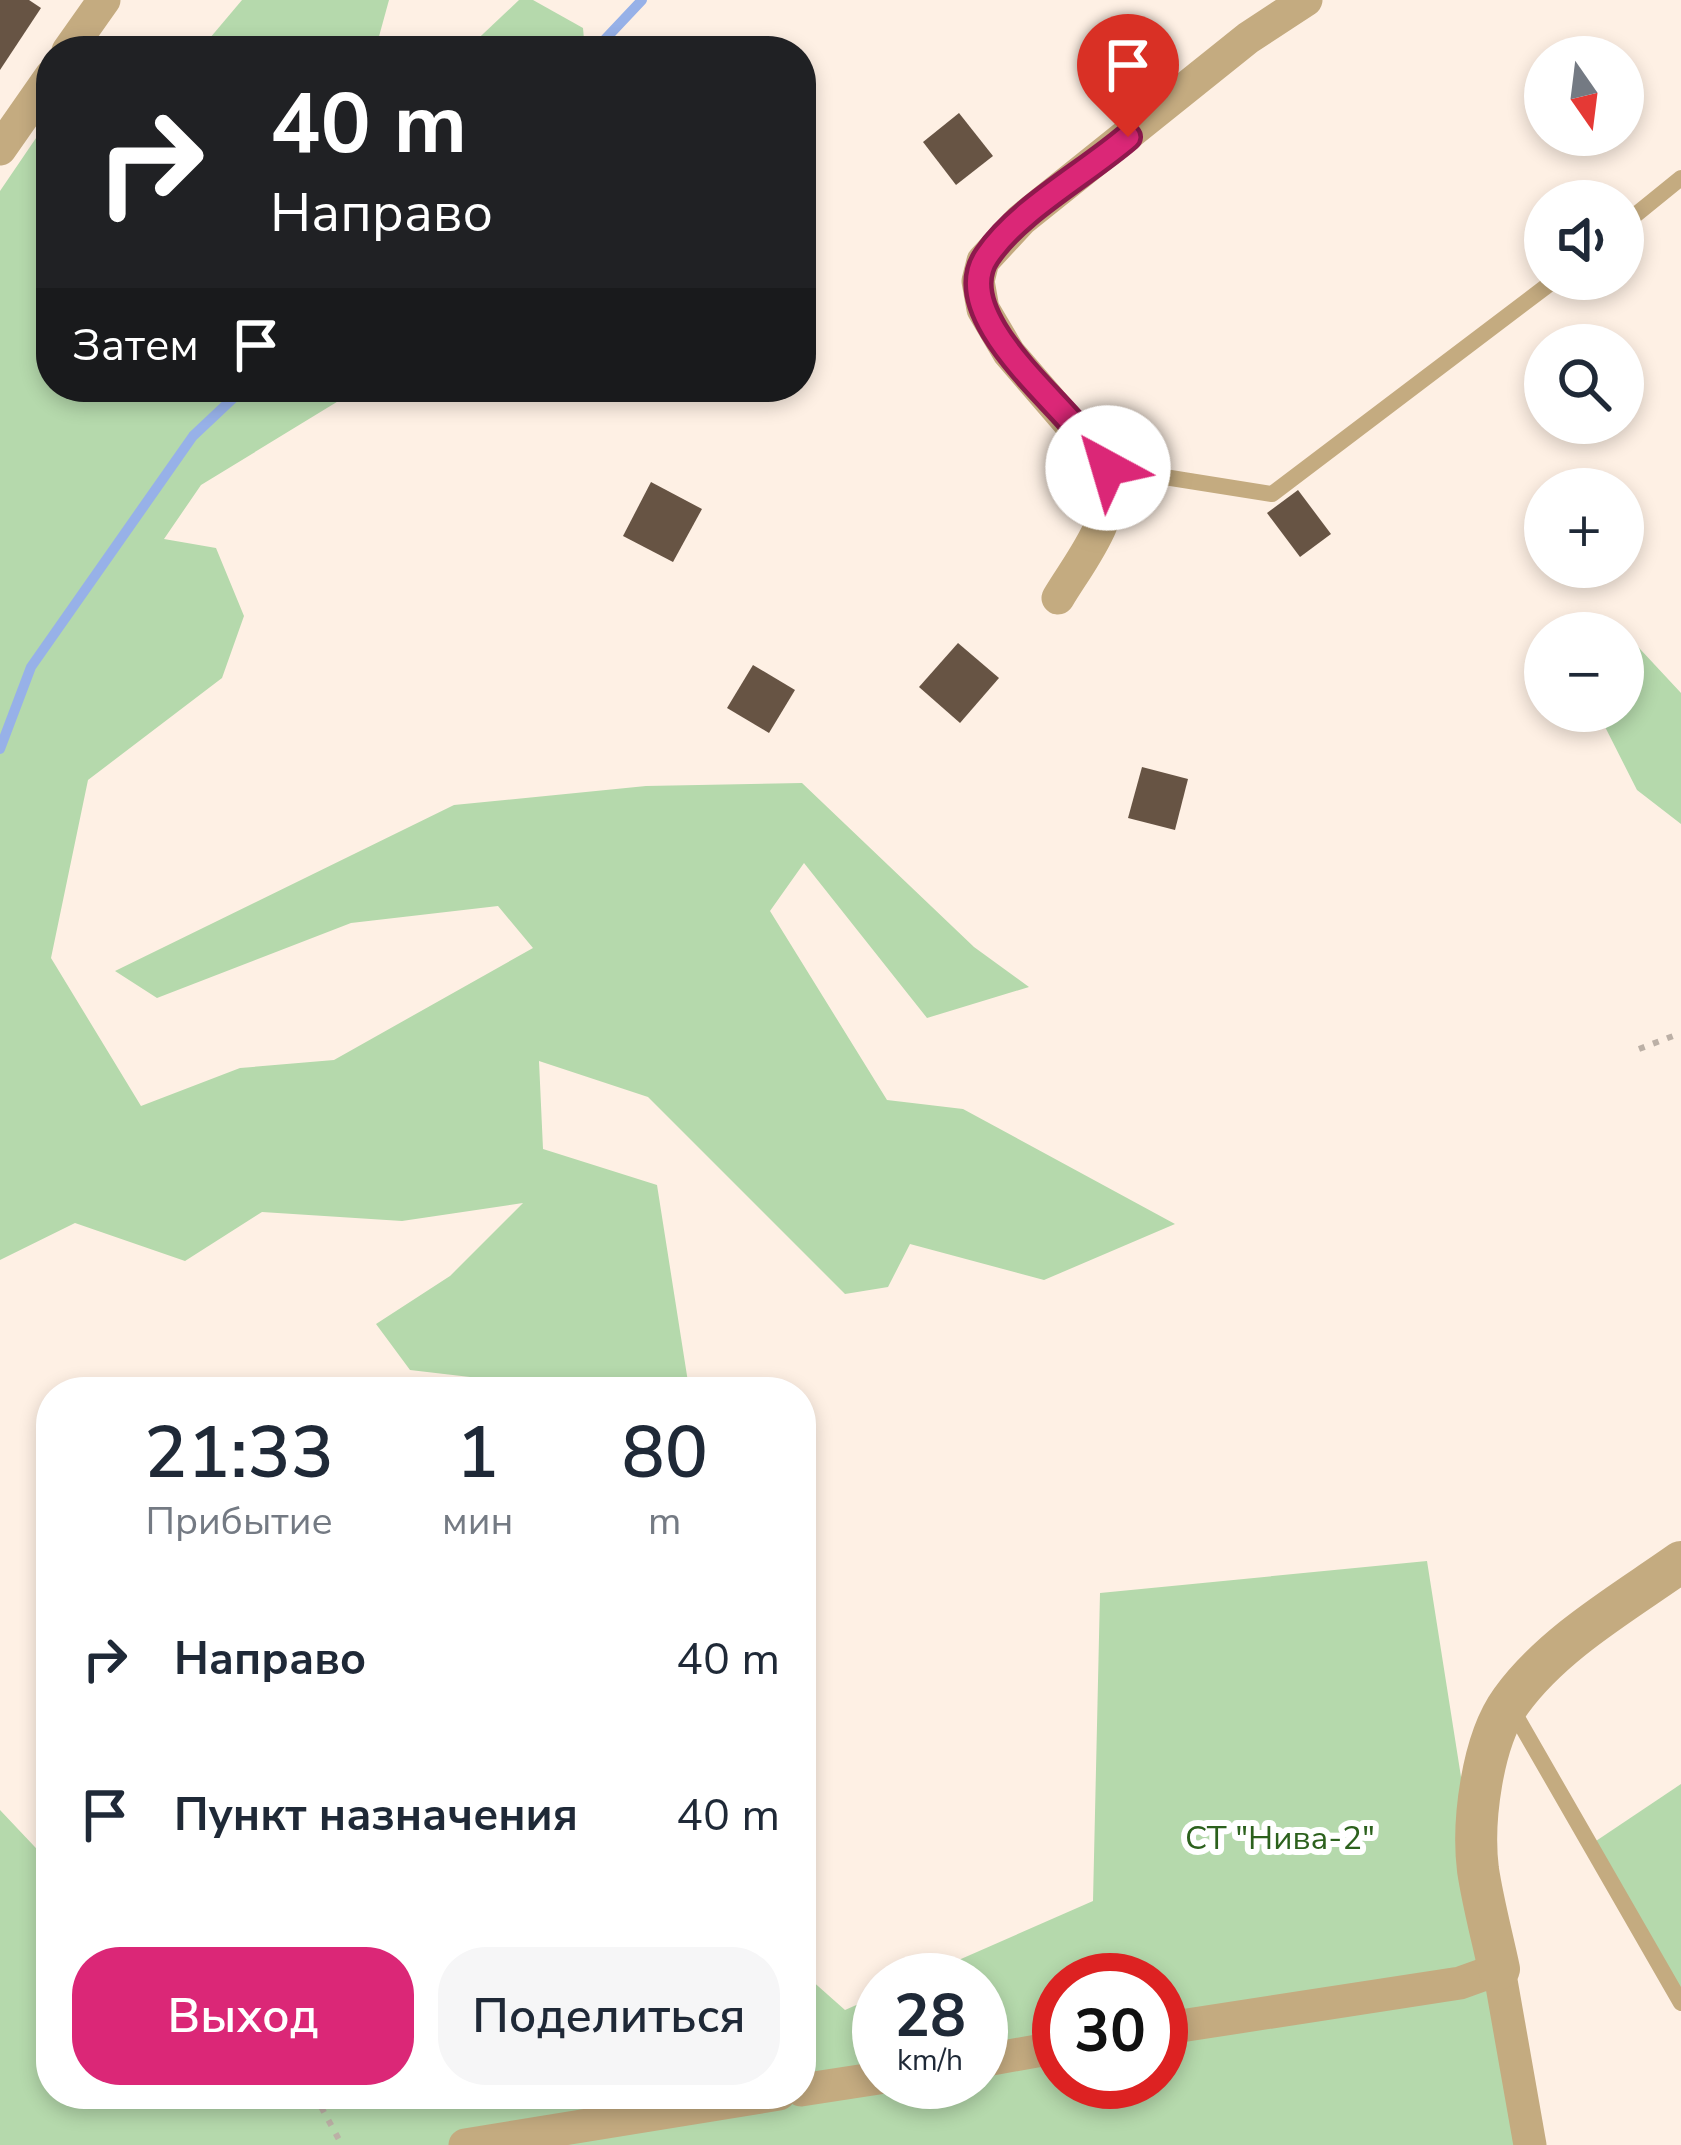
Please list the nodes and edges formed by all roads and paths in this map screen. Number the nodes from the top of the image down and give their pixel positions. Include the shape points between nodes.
1 (104, 0) edge
2 (1306, 0) edge
3 (79, 36) edge
4 (36, 97) edge
5 (0, 149) edge
6 (1681, 178) edge
7 (1644, 208) edge
8 (1528, 300) edge
9 (1108, 468) junction
10 (1058, 598) dead end
11 (1681, 1033) edge
12 (1640, 1049) dead end
13 (1681, 1562) edge
14 (1508, 1703) junction
15 (1499, 1969) junction
16 (1681, 2003) edge
17 (1188, 2025) edge
18 (852, 2082) edge
19 (816, 2088) edge
20 (322, 2109) edge
21 (686, 2109) edge
22 (342, 2145) edge
23 (465, 2145) edge
24 (1529, 2145) edge

1 - 3 street
2 - 9 street via 1021,220 983,261 983,309 1009,353
4 - 5 street
6 - 7 lane
8 - 9 lane via 1272,494
9 - 10 street via 1106,518
11 - 12 path
13 - 14 street via 1552,1657
14 - 15 street via 1477,1806 1478,1867
14 - 16 lane
15 - 17 street via 1460,1983
15 - 24 street
18 - 19 street
20 - 22 path
21 - 23 street

